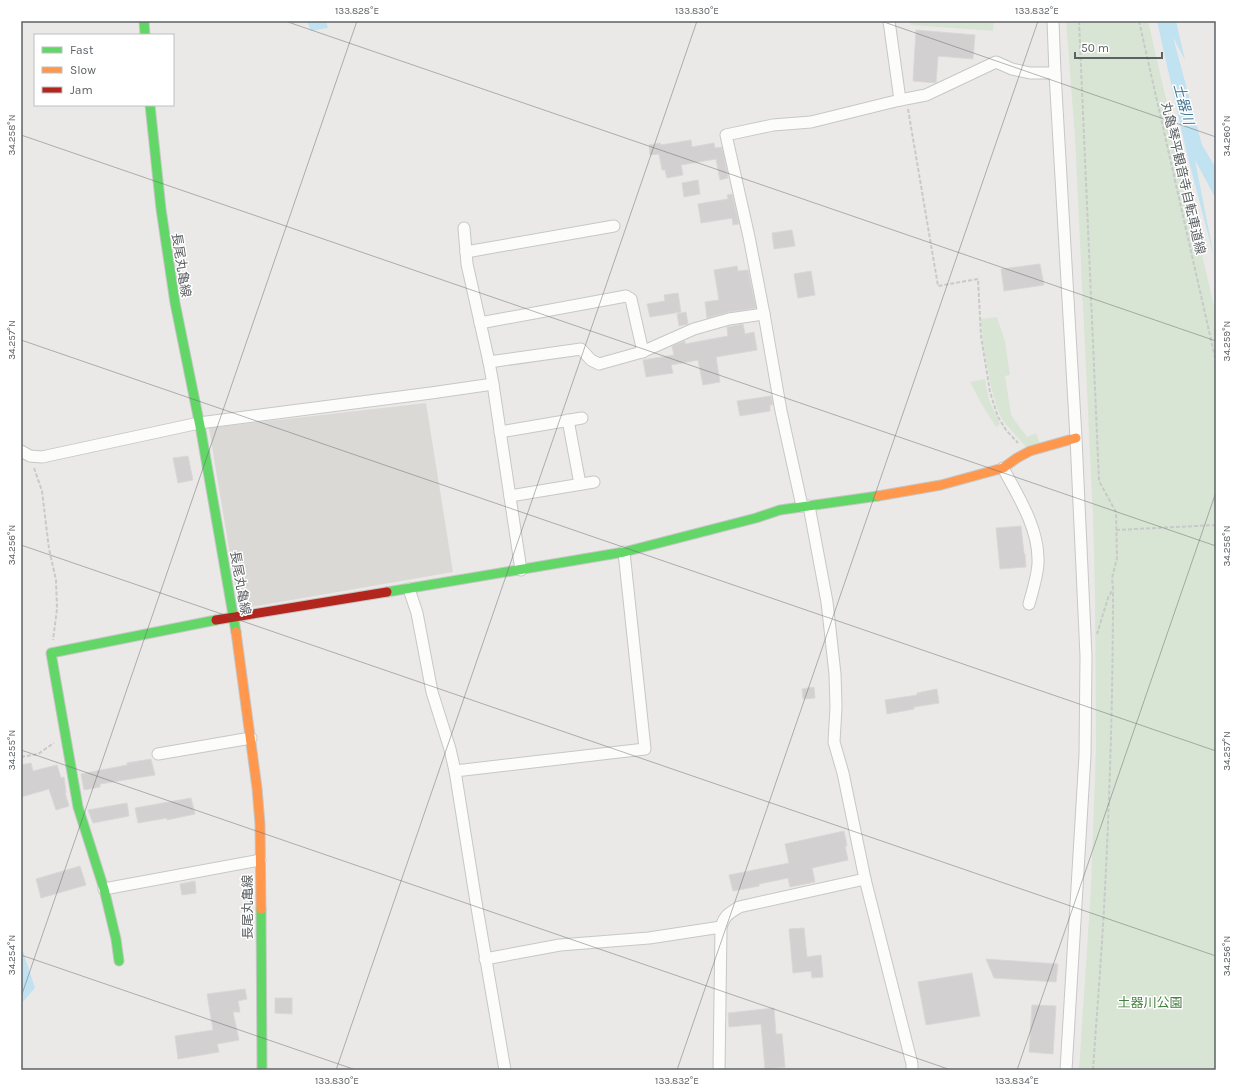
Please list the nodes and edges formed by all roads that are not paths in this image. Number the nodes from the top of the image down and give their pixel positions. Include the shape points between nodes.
1 (144, 21) edge
2 (889, 21) edge
3 (1053, 21) edge
4 (145, 34) edge
5 (1055, 74) junction
6 (900, 100) junction
7 (150, 106) edge
8 (614, 226) dead end
9 (464, 228) dead end
10 (466, 252) junction
11 (764, 314) junction
12 (480, 323) junction
13 (643, 352) junction
14 (489, 362) junction
15 (492, 384) junction
16 (582, 418) dead end
17 (568, 420) junction
18 (199, 423) junction
19 (500, 432) junction
20 (1076, 438) junction
21 (26, 453) edge
22 (1004, 468) junction
23 (594, 482) dead end
24 (580, 484) junction
25 (510, 496) junction
26 (805, 506) junction
27 (624, 552) junction
28 (521, 570) junction
29 (409, 589) junction
30 (1029, 604) dead end
31 (234, 616) junction
32 (251, 738) junction
33 (158, 754) dead end
34 (455, 771) junction
35 (260, 860) junction
36 (865, 879) junction
37 (104, 889) junction
38 (721, 927) junction
39 (485, 959) junction
40 (119, 961) dead end
41 (262, 1070) edge
42 (505, 1070) edge
43 (719, 1070) edge
44 (912, 1070) edge
45 (1066, 1070) edge

1 - 4 street
2 - 6 street
3 - 5 street
5 - 6 street via 1030,73 996,62 926,96
5 - 20 street
6 - 11 street via 811,122 773,125 726,135
7 - 18 street, 長尾丸亀線 via 160,209 175,303
8 - 10 street
9 - 10 street
10 - 12 street
11 - 13 street via 729,319 694,329
11 - 26 street via 781,412
12 - 13 street via 626,296 631,299
12 - 14 street
13 - 14 street via 598,364 581,349
14 - 15 street
15 - 18 street
15 - 19 street
16 - 17 street
17 - 19 street
17 - 24 street
18 - 21 street via 42,457
18 - 31 street, 長尾丸亀線
19 - 25 street
20 - 22 street via 1026,453
20 - 45 street via 1086,656 1085,755
22 - 26 street via 941,485
22 - 30 street via 1036,541 1038,561
23 - 24 street
24 - 25 street
25 - 28 street
26 - 27 street via 780,510
26 - 36 street via 828,609 836,707 834,742
27 - 28 street
27 - 34 street via 644,749
28 - 29 street
29 - 31 street
29 - 34 street via 432,692
31 - 32 street, 長尾丸亀線
31 - 37 street via 51,653 78,807
32 - 33 street
32 - 35 street, 長尾丸亀線 via 259,816
34 - 39 street
35 - 37 street
35 - 41 street, 長尾丸亀線
36 - 38 street via 739,908 725,918
36 - 44 street
37 - 40 street
38 - 39 street via 649,938 560,945
38 - 43 street
39 - 42 street

